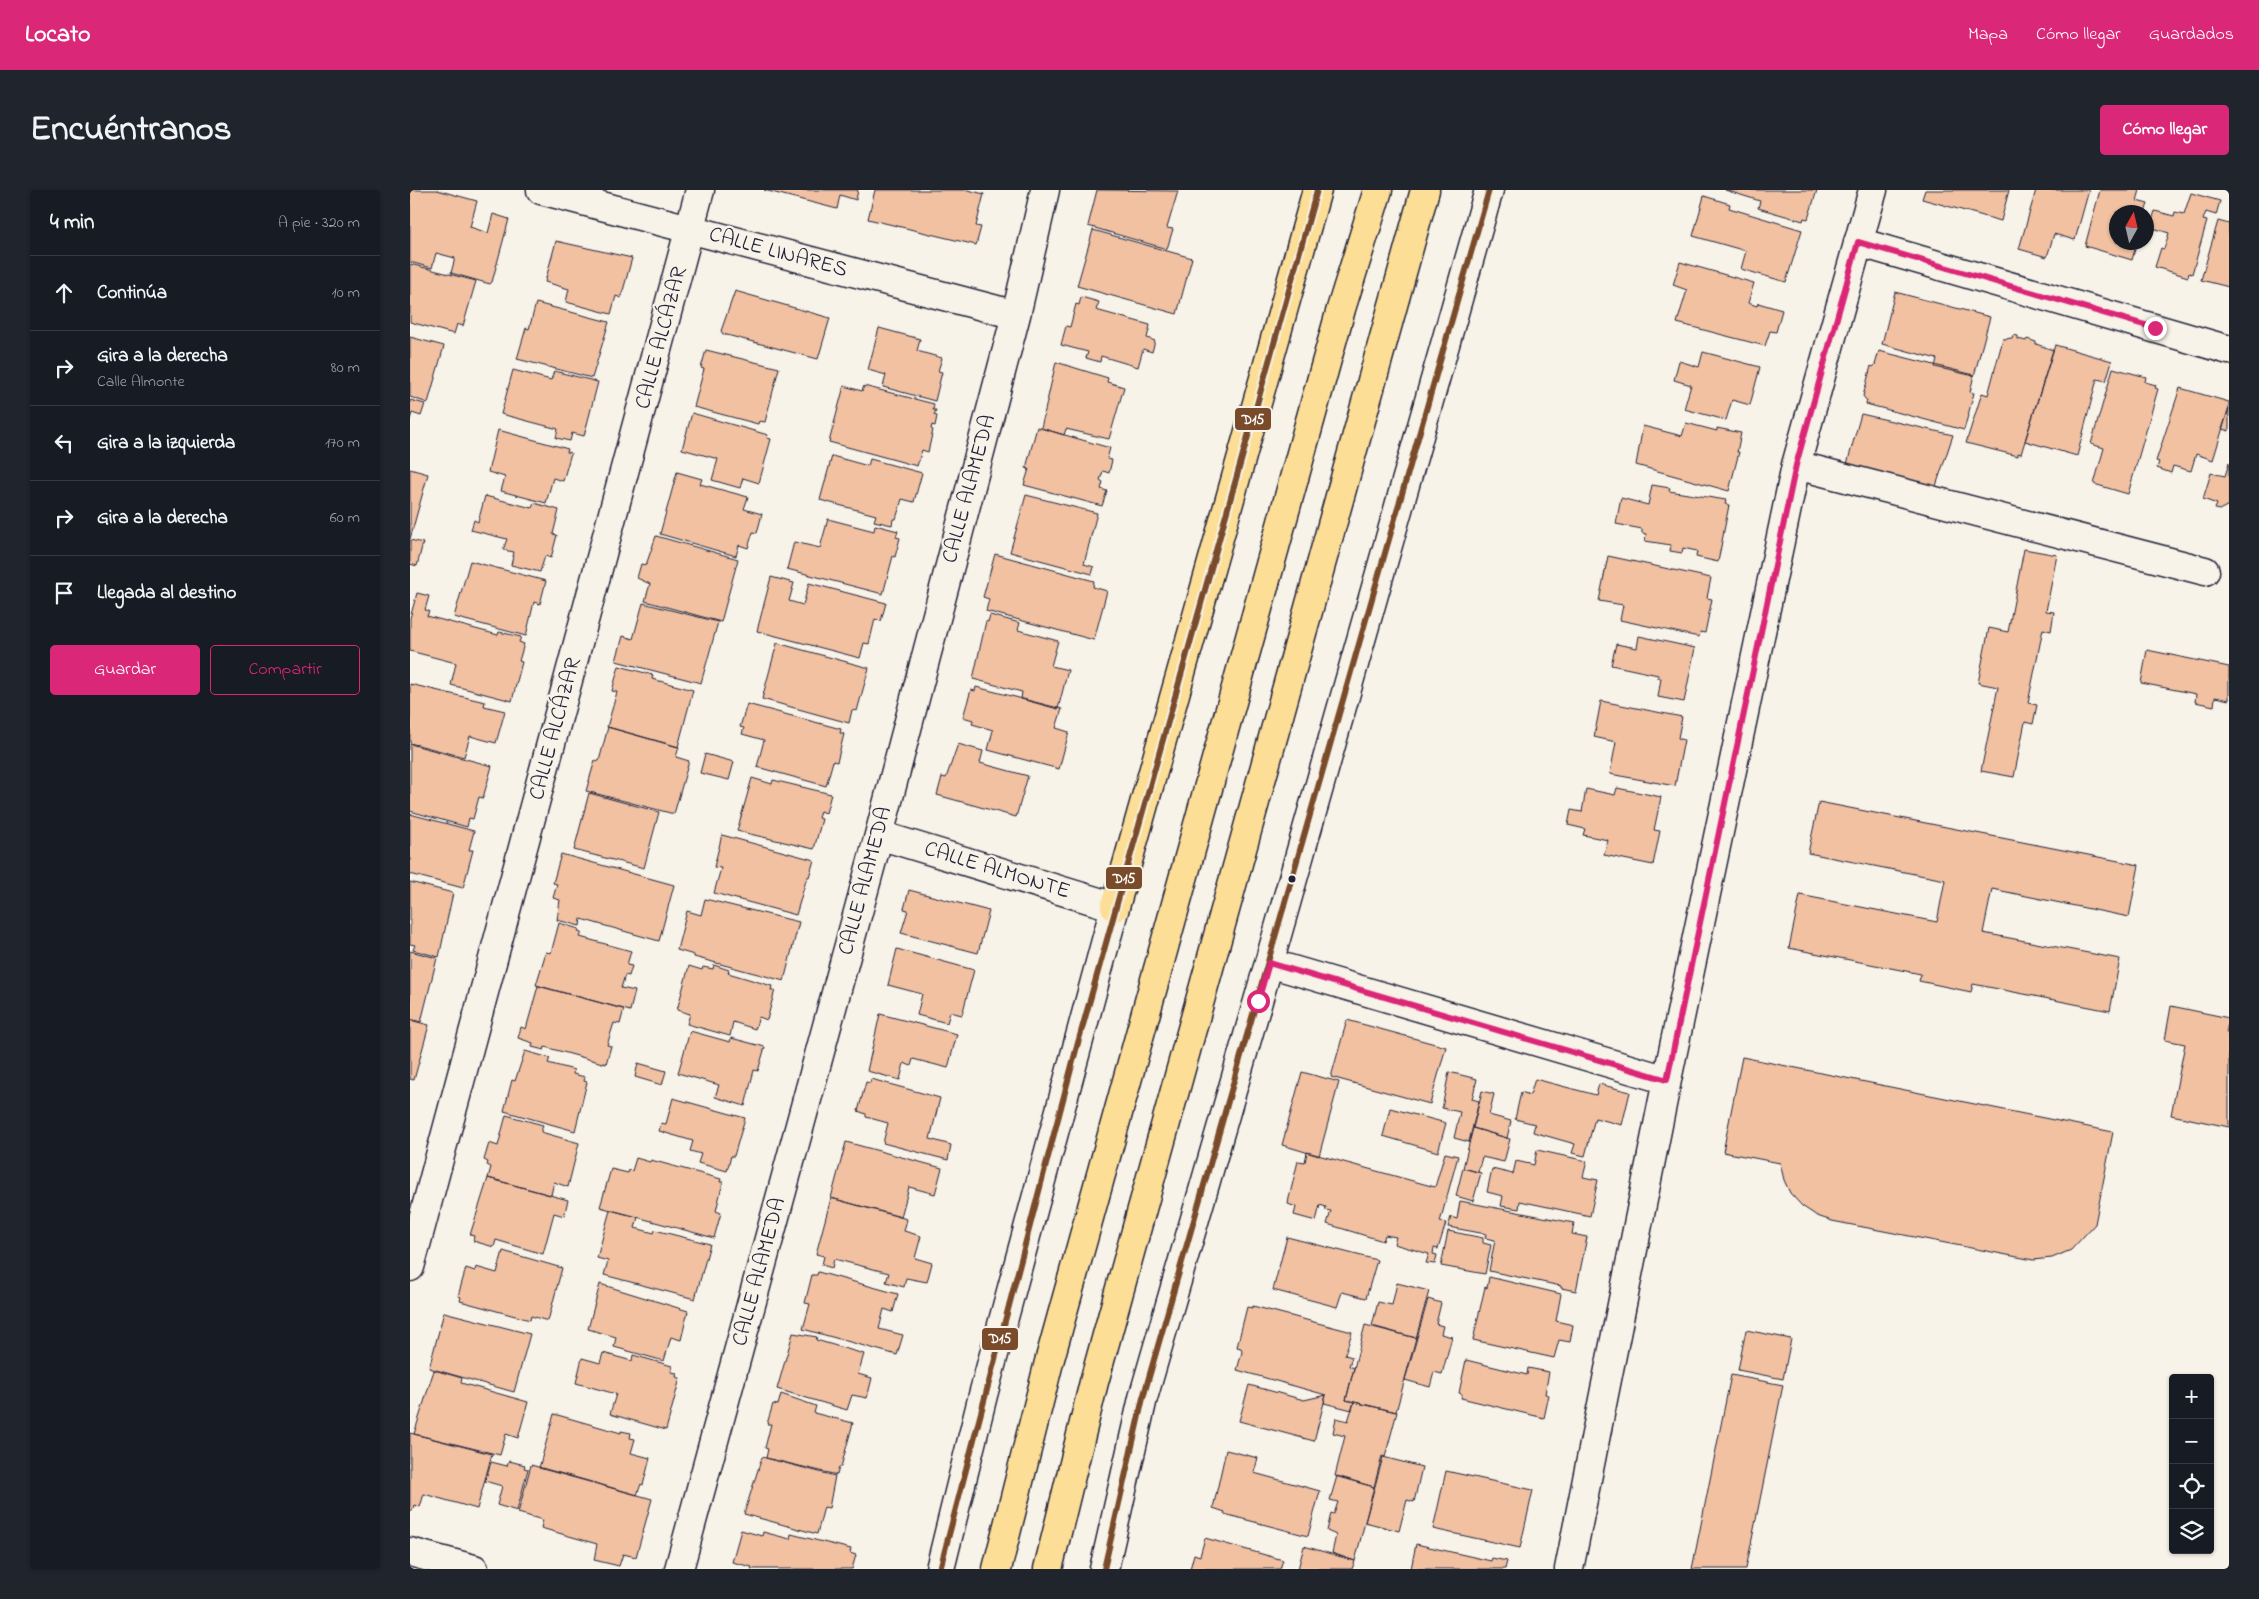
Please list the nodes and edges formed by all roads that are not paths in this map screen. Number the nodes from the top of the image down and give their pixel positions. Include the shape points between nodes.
1 (541, 190) edge
2 (700, 190) edge
3 (1045, 190) edge
4 (1317, 190) edge
5 (1378, 190) edge
6 (1425, 190) edge
7 (1489, 190) edge
8 (1873, 190) edge
9 (691, 230) junction
10 (1858, 242) junction
11 (1016, 315) junction
12 (2229, 350) edge
13 (1796, 465) junction
14 (2205, 571) dead end
15 (879, 835) junction
16 (1115, 907) junction
17 (1269, 963) junction
18 (1667, 1080) junction
19 (410, 1267) edge
20 (410, 1552) edge
21 (474, 1569) edge
22 (679, 1569) edge
23 (940, 1569) edge
24 (997, 1569) edge
25 (1048, 1569) edge
26 (1104, 1569) edge
27 (1569, 1569) edge

1 - 9 street, CALLE LINARES
2 - 9 street, CALLE ALCÁZAR
3 - 11 street, CALLE ALAMEDA
4 - 16 highway
5 - 24 highway via 1341,308 1054,1342
6 - 25 highway via 1097,1373
7 - 17 street
8 - 10 street
9 - 11 street, CALLE LINARES
9 - 19 street, CALLE ALCÁZAR
10 - 12 street
10 - 13 street
11 - 15 street, CALLE ALAMEDA
13 - 14 street
13 - 18 street
15 - 16 street, CALLE ALMONTE
15 - 22 street, CALLE ALAMEDA
16 - 23 street via 983,1395
17 - 18 street
17 - 26 street via 1143,1398
18 - 27 street
20 - 21 street

